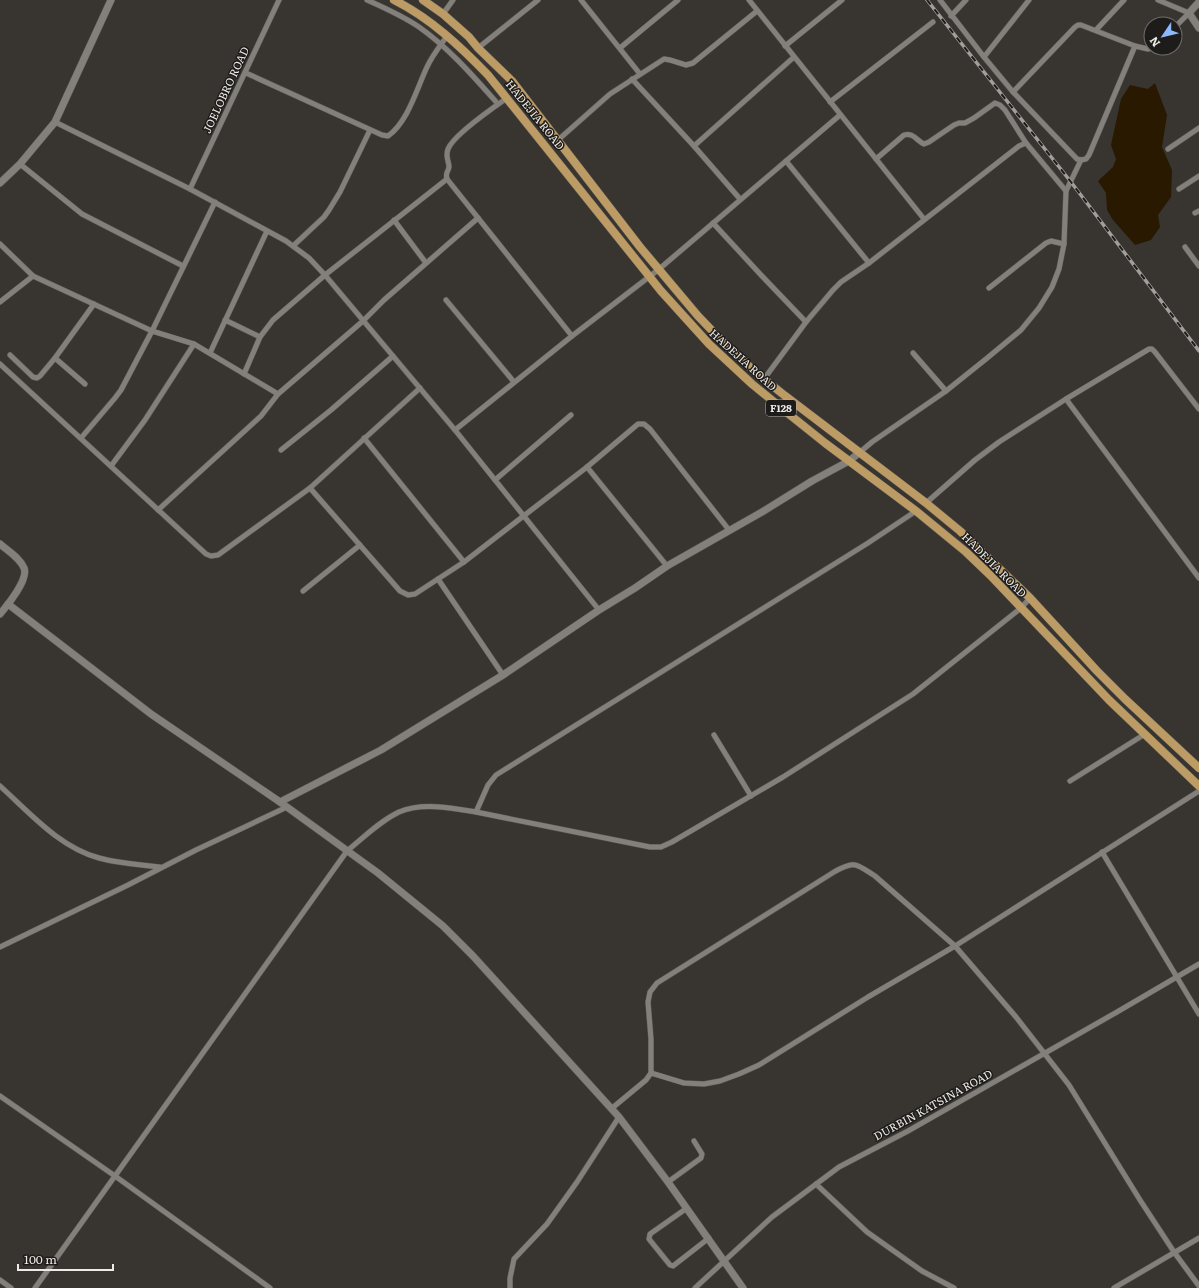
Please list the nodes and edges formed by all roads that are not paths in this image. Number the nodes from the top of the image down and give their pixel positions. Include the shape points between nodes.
1 (111, 0) edge
2 (279, 0) edge
3 (367, 0) edge
4 (394, 0) edge
5 (423, 0) edge
6 (453, 0) edge
7 (538, 0) edge
8 (581, 0) edge
9 (678, 0) edge
10 (749, 0) edge
11 (842, 0) edge
12 (940, 0) edge
13 (966, 0) edge
14 (1028, 0) edge
15 (1124, 0) edge
16 (1158, 0) edge
17 (1199, 2) edge
18 (757, 11) junction
19 (1189, 13) junction
20 (443, 14) junction
21 (951, 16) junction
22 (1183, 19) edge
23 (933, 22) dead end
24 (1199, 28) edge
25 (1096, 30) junction
26 (447, 36) junction
27 (440, 45) junction
28 (785, 46) junction
29 (1135, 46) junction
30 (478, 48) junction
31 (620, 48) junction
32 (1143, 48) edge
33 (794, 57) junction
34 (984, 57) junction
35 (246, 73) junction
36 (640, 74) junction
37 (632, 79) junction
38 (512, 81) junction
39 (501, 90) junction
40 (1013, 92) junction
41 (507, 98) junction
42 (830, 102) junction
43 (498, 104) junction
44 (840, 115) junction
45 (55, 122) junction
46 (1199, 128) edge
47 (370, 130) junction
48 (558, 140) junction
49 (1026, 143) junction
50 (694, 146) junction
51 (1168, 149) dead end
52 (876, 159) junction
53 (1082, 160) junction
54 (786, 161) junction
55 (20, 164) junction
56 (1199, 176) edge
57 (447, 179) junction
58 (0, 183) edge
59 (190, 189) junction
60 (1179, 189) dead end
61 (1066, 191) junction
62 (740, 199) junction
63 (215, 202) junction
64 (478, 218) junction
65 (924, 219) junction
66 (394, 220) junction
67 (713, 223) junction
68 (267, 231) junction
69 (0, 244) edge
70 (1064, 244) junction
71 (293, 246) junction
72 (1185, 247) dead end
73 (869, 262) junction
74 (426, 263) junction
75 (183, 266) junction
76 (1199, 266) edge
77 (658, 270) junction
78 (325, 275) junction
79 (32, 276) junction
80 (649, 277) junction
81 (989, 288) dead end
82 (446, 300) dead end
83 (0, 302) edge
84 (94, 304) junction
85 (225, 320) junction
86 (363, 321) junction
87 (806, 322) junction
88 (152, 331) junction
89 (572, 336) junction
90 (260, 337) junction
91 (194, 344) junction
92 (210, 353) junction
93 (913, 354) dead end
94 (10, 355) dead end
95 (393, 356) junction
96 (55, 358) junction
97 (0, 364) edge
98 (244, 374) junction
99 (764, 379) junction
100 (514, 382) junction
101 (85, 384) dead end
102 (420, 388) junction
103 (946, 391) junction
104 (278, 394) junction
105 (1066, 399) junction
106 (1199, 410) edge
107 (571, 415) dead end
108 (455, 430) junction
109 (81, 438) junction
110 (364, 438) junction
111 (282, 450) dead end
112 (859, 452) junction
113 (849, 460) junction
114 (111, 466) junction
115 (587, 466) junction
116 (495, 480) junction
117 (310, 488) junction
118 (926, 503) junction
119 (158, 510) junction
120 (916, 511) junction
121 (523, 515) junction
122 (729, 530) junction
123 (0, 544) edge
124 (360, 545) junction
125 (464, 562) junction
126 (667, 566) junction
127 (1199, 578) edge
128 (438, 580) junction
129 (302, 591) dead end
130 (1030, 598) junction
131 (8, 604) junction
132 (1021, 608) junction
133 (598, 610) junction
134 (0, 614) edge
135 (503, 675) junction
136 (1145, 734) junction
137 (714, 735) dead end
138 (1199, 768) edge
139 (1070, 781) dead end
140 (0, 786) edge
141 (1199, 786) edge
142 (1199, 791) edge
143 (751, 796) junction
144 (280, 802) junction
145 (287, 807) junction
146 (476, 812) junction
147 (347, 851) junction
148 (1102, 852) junction
149 (161, 868) junction
150 (955, 946) junction
151 (0, 947) edge
152 (1199, 964) edge
153 (1176, 976) junction
154 (1199, 1014) edge
155 (1044, 1053) junction
156 (651, 1073) junction
157 (0, 1096) edge
158 (611, 1109) junction
159 (619, 1117) junction
160 (694, 1140) dead end
161 (115, 1176) junction
162 (668, 1182) junction
163 (816, 1184) junction
164 (687, 1208) junction
165 (709, 1238) junction
166 (1199, 1238) edge
167 (1174, 1252) junction
168 (725, 1261) junction
169 (0, 1280) edge
170 (1199, 1286) edge
171 (11, 1288) edge
172 (35, 1288) edge
173 (270, 1288) edge
174 (510, 1288) edge
175 (695, 1288) edge
176 (743, 1288) edge
177 (954, 1288) edge
178 (1114, 1288) edge

1 - 45 street
2 - 35 street, JOELOBRO ROAD
3 - 27 street via 419,27
4 - 26 main road, HADEJIA ROAD / F128 via 418,13
5 - 20 main road, HADEJIA ROAD / F128
6 - 20 street
7 - 30 street
8 - 31 street
9 - 31 street
10 - 18 street
11 - 28 street
12 - 21 street
13 - 21 street
14 - 34 street
15 - 25 street
16 - 19 street
17 - 19 street
18 - 28 street
18 - 36 street via 693,63 664,59
19 - 22 street
19 - 24 street
20 - 30 main road, HADEJIA ROAD / F128
21 - 34 street
23 - 42 street
25 - 29 street
25 - 40 street via 1082,25 1075,27
26 - 27 street
26 - 39 main road, HADEJIA ROAD / F128 via 473,59
27 - 43 street
27 - 47 street via 401,123 388,136
28 - 33 street
29 - 32 street
29 - 53 street via 1089,155
30 - 38 main road, HADEJIA ROAD / F128
31 - 36 street
33 - 42 street
33 - 50 street
34 - 40 street
35 - 47 street
35 - 59 street, JOELOBRO ROAD
36 - 37 street
37 - 48 street via 610,94
37 - 50 street
38 - 39 main road
38 - 48 main road, HADEJIA ROAD / F128
39 - 41 main road, HADEJIA ROAD / F128
40 - 53 street via 1077,159
41 - 43 street
41 - 80 main road, HADEJIA ROAD / F128
42 - 44 street
43 - 57 street via 465,131 448,149
44 - 52 street
44 - 54 street
45 - 55 street
45 - 59 street
46 - 51 street
47 - 71 street via 329,210
48 - 77 main road, HADEJIA ROAD / F128
49 - 52 street via 1005,110 995,103 974,118 954,126 924,144 913,135 904,135
49 - 61 street
49 - 65 street
50 - 62 street
52 - 65 street
53 - 61 street
54 - 62 street
54 - 73 street
55 - 58 street
55 - 75 street via 82,214
56 - 60 street
57 - 64 street
57 - 66 street
59 - 63 street
61 - 70 street
62 - 67 street
63 - 68 street
63 - 75 street
64 - 74 street
64 - 89 street
65 - 73 street
66 - 74 street
66 - 78 street
67 - 77 street
67 - 87 street
68 - 71 street
68 - 85 street
69 - 79 street
70 - 81 street via 1046,243
70 - 103 street via 1059,269 1040,308 1021,330
71 - 78 street
72 - 76 street
73 - 87 street via 841,282
74 - 86 street
75 - 88 street
77 - 80 street
77 - 99 main road, HADEJIA ROAD / F128 via 723,342
78 - 86 street
78 - 90 street via 273,320
79 - 83 street
79 - 84 street
80 - 89 street
80 - 113 main road, HADEJIA ROAD / F128 via 709,344 752,384
82 - 100 street
84 - 88 street
84 - 96 street
85 - 90 street
85 - 92 street
86 - 95 street
86 - 104 street
87 - 99 street
88 - 91 street
88 - 109 street via 121,390
89 - 100 street
90 - 98 street
91 - 92 street
91 - 114 street via 145,420
92 - 98 street
93 - 103 street
94 - 96 street via 37,378
95 - 102 street
95 - 111 street
96 - 101 street
97 - 109 street
98 - 104 street
99 - 112 main road, HADEJIA ROAD / F128
100 - 108 street
102 - 108 street
102 - 110 street
103 - 112 street
104 - 119 street via 261,416
105 - 106 street via 1152,349
105 - 118 street via 999,442
105 - 127 street
107 - 116 street
108 - 116 street
109 - 114 street
110 - 117 street
110 - 125 street
112 - 113 street
112 - 118 main road, HADEJIA ROAD / F128
113 - 120 main road, HADEJIA ROAD / F128
113 - 122 street
114 - 119 street
115 - 121 street
115 - 122 street via 638,424 644,424
115 - 126 street
116 - 121 street
117 - 119 street via 218,556 206,554
117 - 124 street
118 - 130 main road, HADEJIA ROAD / F128 via 980,549
120 - 132 main road, HADEJIA ROAD / F128 via 966,552
120 - 146 street via 496,775 488,785
121 - 125 street
121 - 133 street
122 - 126 street
123 - 131 street via 20,561 25,570 25,577
124 - 128 street via 400,591 408,595 415,594
124 - 129 street
125 - 128 street
126 - 133 street
128 - 135 street
130 - 132 street
130 - 138 main road, HADEJIA ROAD / F128 via 1097,671
131 - 134 street
131 - 144 street via 151,714
132 - 136 main road, HADEJIA ROAD / F128
132 - 143 street via 913,694
133 - 135 street
135 - 144 street via 381,750
136 - 139 street
136 - 141 main road, HADEJIA ROAD / F128
137 - 143 street
140 - 149 street via 42,824 74,848 100,858
142 - 148 street
143 - 146 street via 672,842 650,847
144 - 145 street
145 - 147 street
145 - 149 street
146 - 147 street via 416,807 400,812 376,827
147 - 158 street via 443,926
147 - 161 street
148 - 150 street
148 - 153 street
149 - 151 street
150 - 155 street
150 - 156 street via 759,1065 739,1074 704,1084 684,1083
150 - 156 street via 875,876 853,865 846,866 657,983 650,992 648,1002
152 - 153 street, DURBIN KATSINA ROAD
153 - 154 street
153 - 155 street, DURBIN KATSINA ROAD
155 - 163 street, DURBIN KATSINA ROAD via 908,1131 839,1167
155 - 167 street via 1069,1085
156 - 158 street
157 - 161 street
158 - 159 street
159 - 162 street
159 - 174 street via 547,1224 514,1259
160 - 162 street via 702,1154 701,1158
161 - 172 street
161 - 173 street
162 - 164 street
163 - 168 street, DURBIN KATSINA ROAD via 772,1217
163 - 177 street via 868,1232 922,1271
164 - 165 street
164 - 165 street via 650,1234 649,1239 673,1266
165 - 168 street
166 - 167 street
167 - 170 street
167 - 178 street
168 - 175 street, DURBIN KATSINA ROAD
168 - 176 street
169 - 171 street

